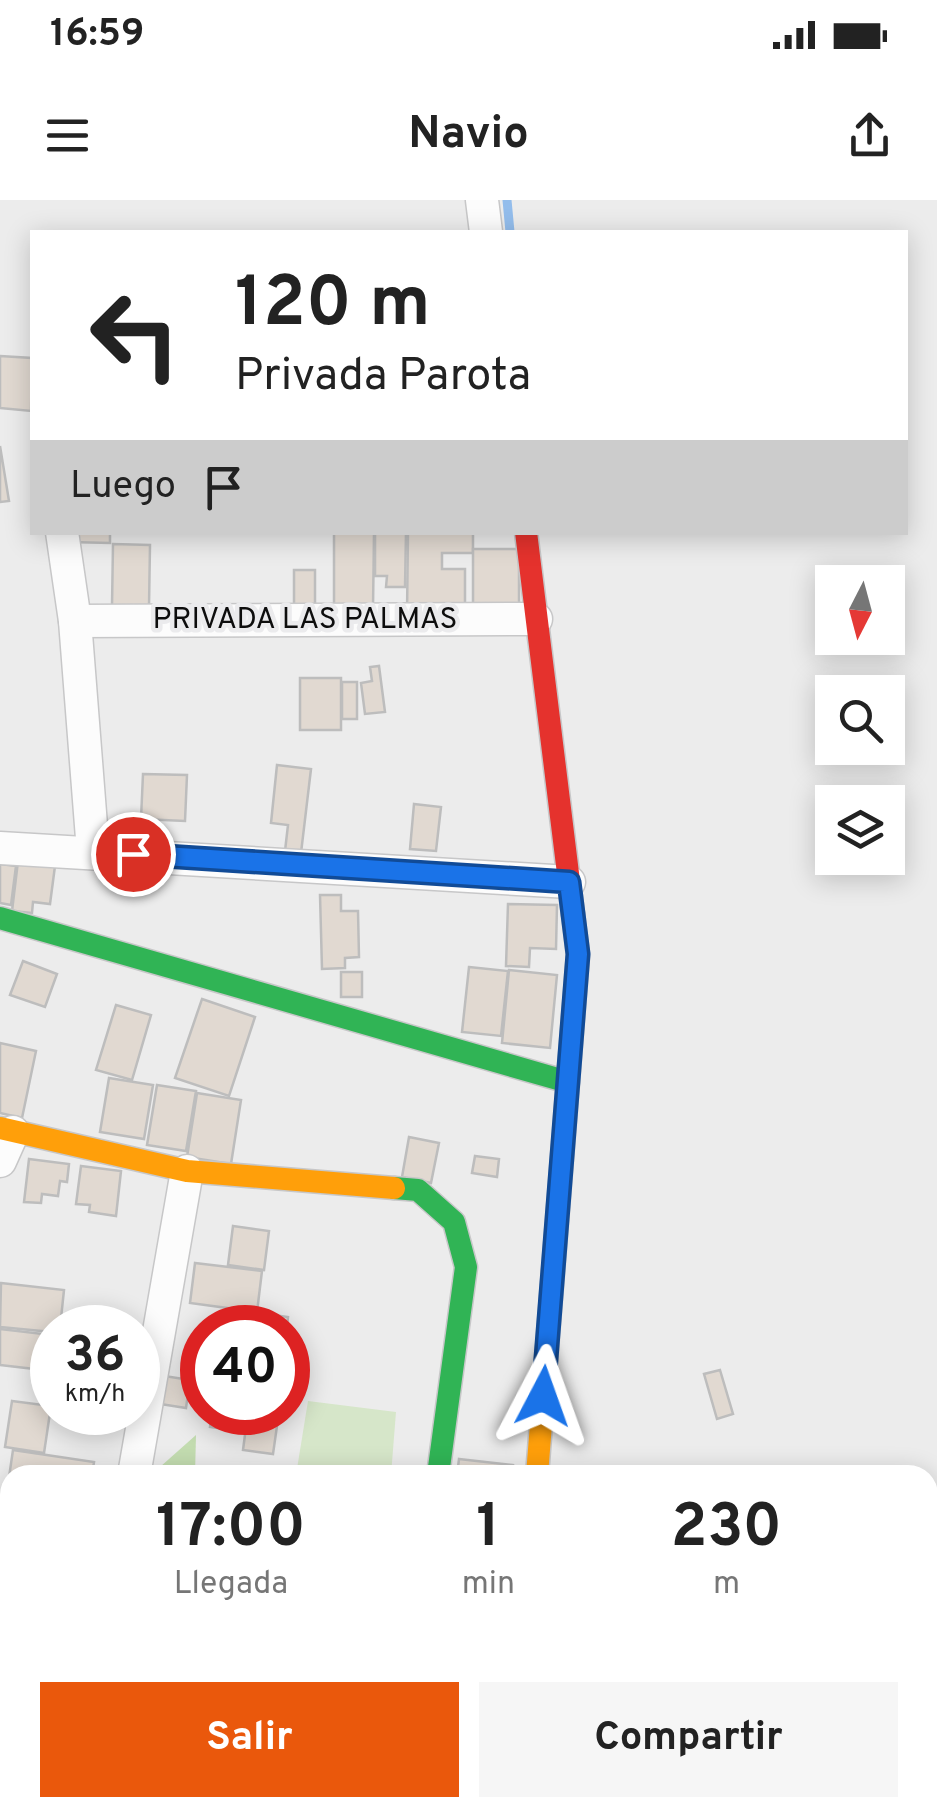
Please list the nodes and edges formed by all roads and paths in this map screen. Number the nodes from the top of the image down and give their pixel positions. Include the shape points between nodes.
1 (482, 200) edge
2 (486, 230) edge
3 (62, 535) edge
4 (526, 535) edge
5 (536, 620) junction
6 (75, 621) junction
7 (0, 848) edge
8 (93, 851) junction
9 (569, 882) junction
10 (0, 918) edge
11 (568, 1082) junction
12 (4, 1140) edge
13 (187, 1171) junction
14 (136, 1465) edge
15 (439, 1465) edge
16 (538, 1465) edge

1 - 2 street
3 - 6 street
4 - 5 street
5 - 6 street, PRIVADA LAS PALMAS
5 - 9 street
6 - 8 street
7 - 8 street
8 - 9 street
9 - 11 street via 578,954
10 - 11 street
11 - 16 street
12 - 13 street
13 - 14 street
13 - 15 street via 418,1190 454,1222 466,1267

